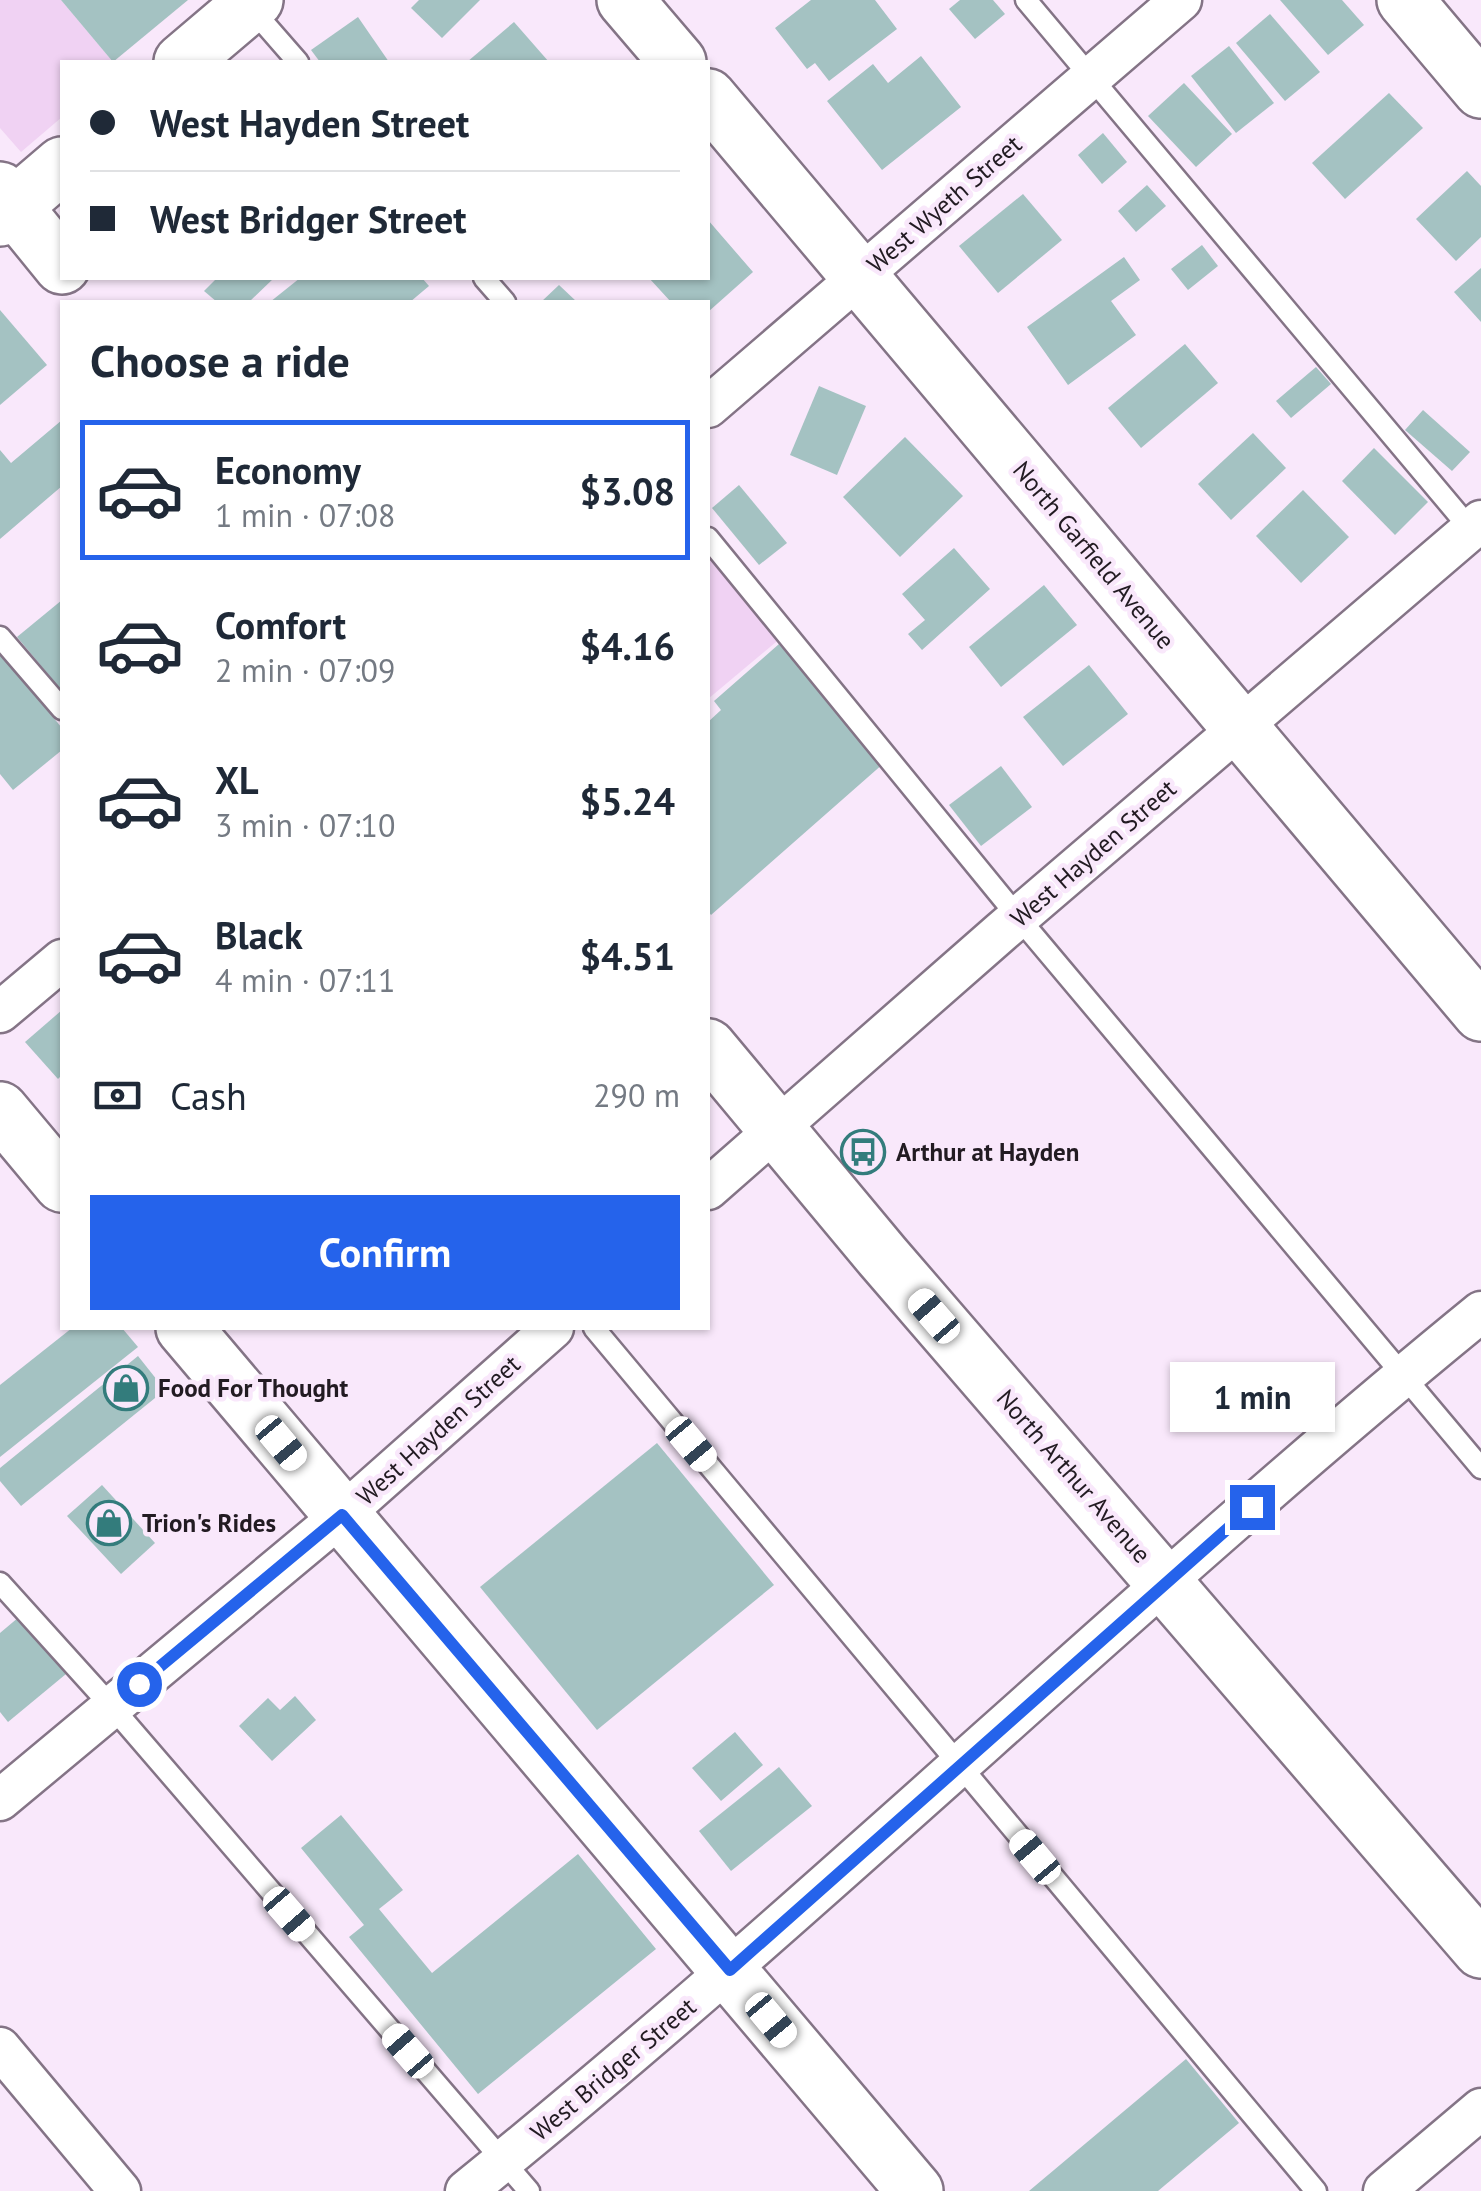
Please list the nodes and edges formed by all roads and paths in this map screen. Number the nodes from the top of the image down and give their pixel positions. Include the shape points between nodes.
1 (626, 0) edge
2 (1026, 0) edge
3 (1181, 0) edge
4 (1405, 0) edge
5 (252, 3) edge
6 (184, 60) edge
7 (296, 60) edge
8 (676, 60) edge
9 (1092, 76) junction
10 (1481, 90) edge
11 (710, 99) edge
12 (60, 166) edge
13 (5, 205) edge
14 (60, 264) edge
15 (859, 277) junction
16 (74, 280) edge
17 (486, 280) edge
18 (90, 300) edge
19 (503, 300) edge
20 (710, 405) edge
21 (1478, 531) edge
22 (710, 540) edge
23 (0, 636) edge
24 (60, 707) edge
25 (1240, 727) junction
26 (1018, 917) junction
27 (60, 962) edge
28 (0, 1012) edge
29 (1481, 1013) edge
30 (710, 1049) edge
31 (0, 1110) edge
32 (776, 1129) junction
33 (60, 1182) edge
34 (710, 1188) edge
35 (1481, 1312) edge
36 (186, 1330) edge
37 (550, 1330) edge
38 (596, 1330) edge
39 (1402, 1377) junction
40 (1481, 1468) edge
41 (342, 1515) junction
42 (0, 1583) edge
43 (1166, 1583) junction
44 (112, 1707) junction
45 (958, 1766) junction
46 (0, 1800) edge
47 (1481, 1950) edge
48 (730, 1970) junction
49 (0, 2048) edge
50 (1481, 2109) edge
51 (516, 2176) edge
52 (120, 2191) edge
53 (466, 2191) edge
54 (914, 2191) edge
55 (1316, 2191) edge
56 (1384, 2191) edge

1 - 8 main road
2 - 9 lane
3 - 9 street, West Wyeth Street
4 - 10 main road
5 - 6 main road
5 - 7 lane
9 - 15 street, West Wyeth Street
9 - 21 lane
11 - 15 main road, North Garfield Avenue
12 - 13 main road
13 - 14 main road
15 - 20 street, West Wyeth Street
15 - 25 main road, North Garfield Avenue
16 - 18 main road
17 - 19 lane
21 - 25 street, West Hayden Street
22 - 26 lane
23 - 24 lane
25 - 26 street, West Hayden Street
25 - 29 main road, North Garfield Avenue
26 - 32 street, West Hayden Street
26 - 39 lane
27 - 28 street
30 - 32 main road, North Arthur Avenue
31 - 33 main road
32 - 34 street, West Hayden Street
32 - 43 main road, North Arthur Avenue
35 - 39 street, West Bridger Street
36 - 41 main road
37 - 41 street, West Hayden Street
38 - 45 lane
39 - 40 lane
39 - 43 street, West Bridger Street
41 - 44 street, West Hayden Street
41 - 48 main road
42 - 44 lane
43 - 45 street, West Bridger Street
43 - 47 main road, North Arthur Avenue
44 - 46 street, West Hayden Street
44 - 51 lane
45 - 48 street, West Bridger Street
45 - 55 lane
48 - 51 street, West Bridger Street
48 - 54 main road
49 - 52 street
50 - 56 street
51 - 53 street, West Bridger Street

